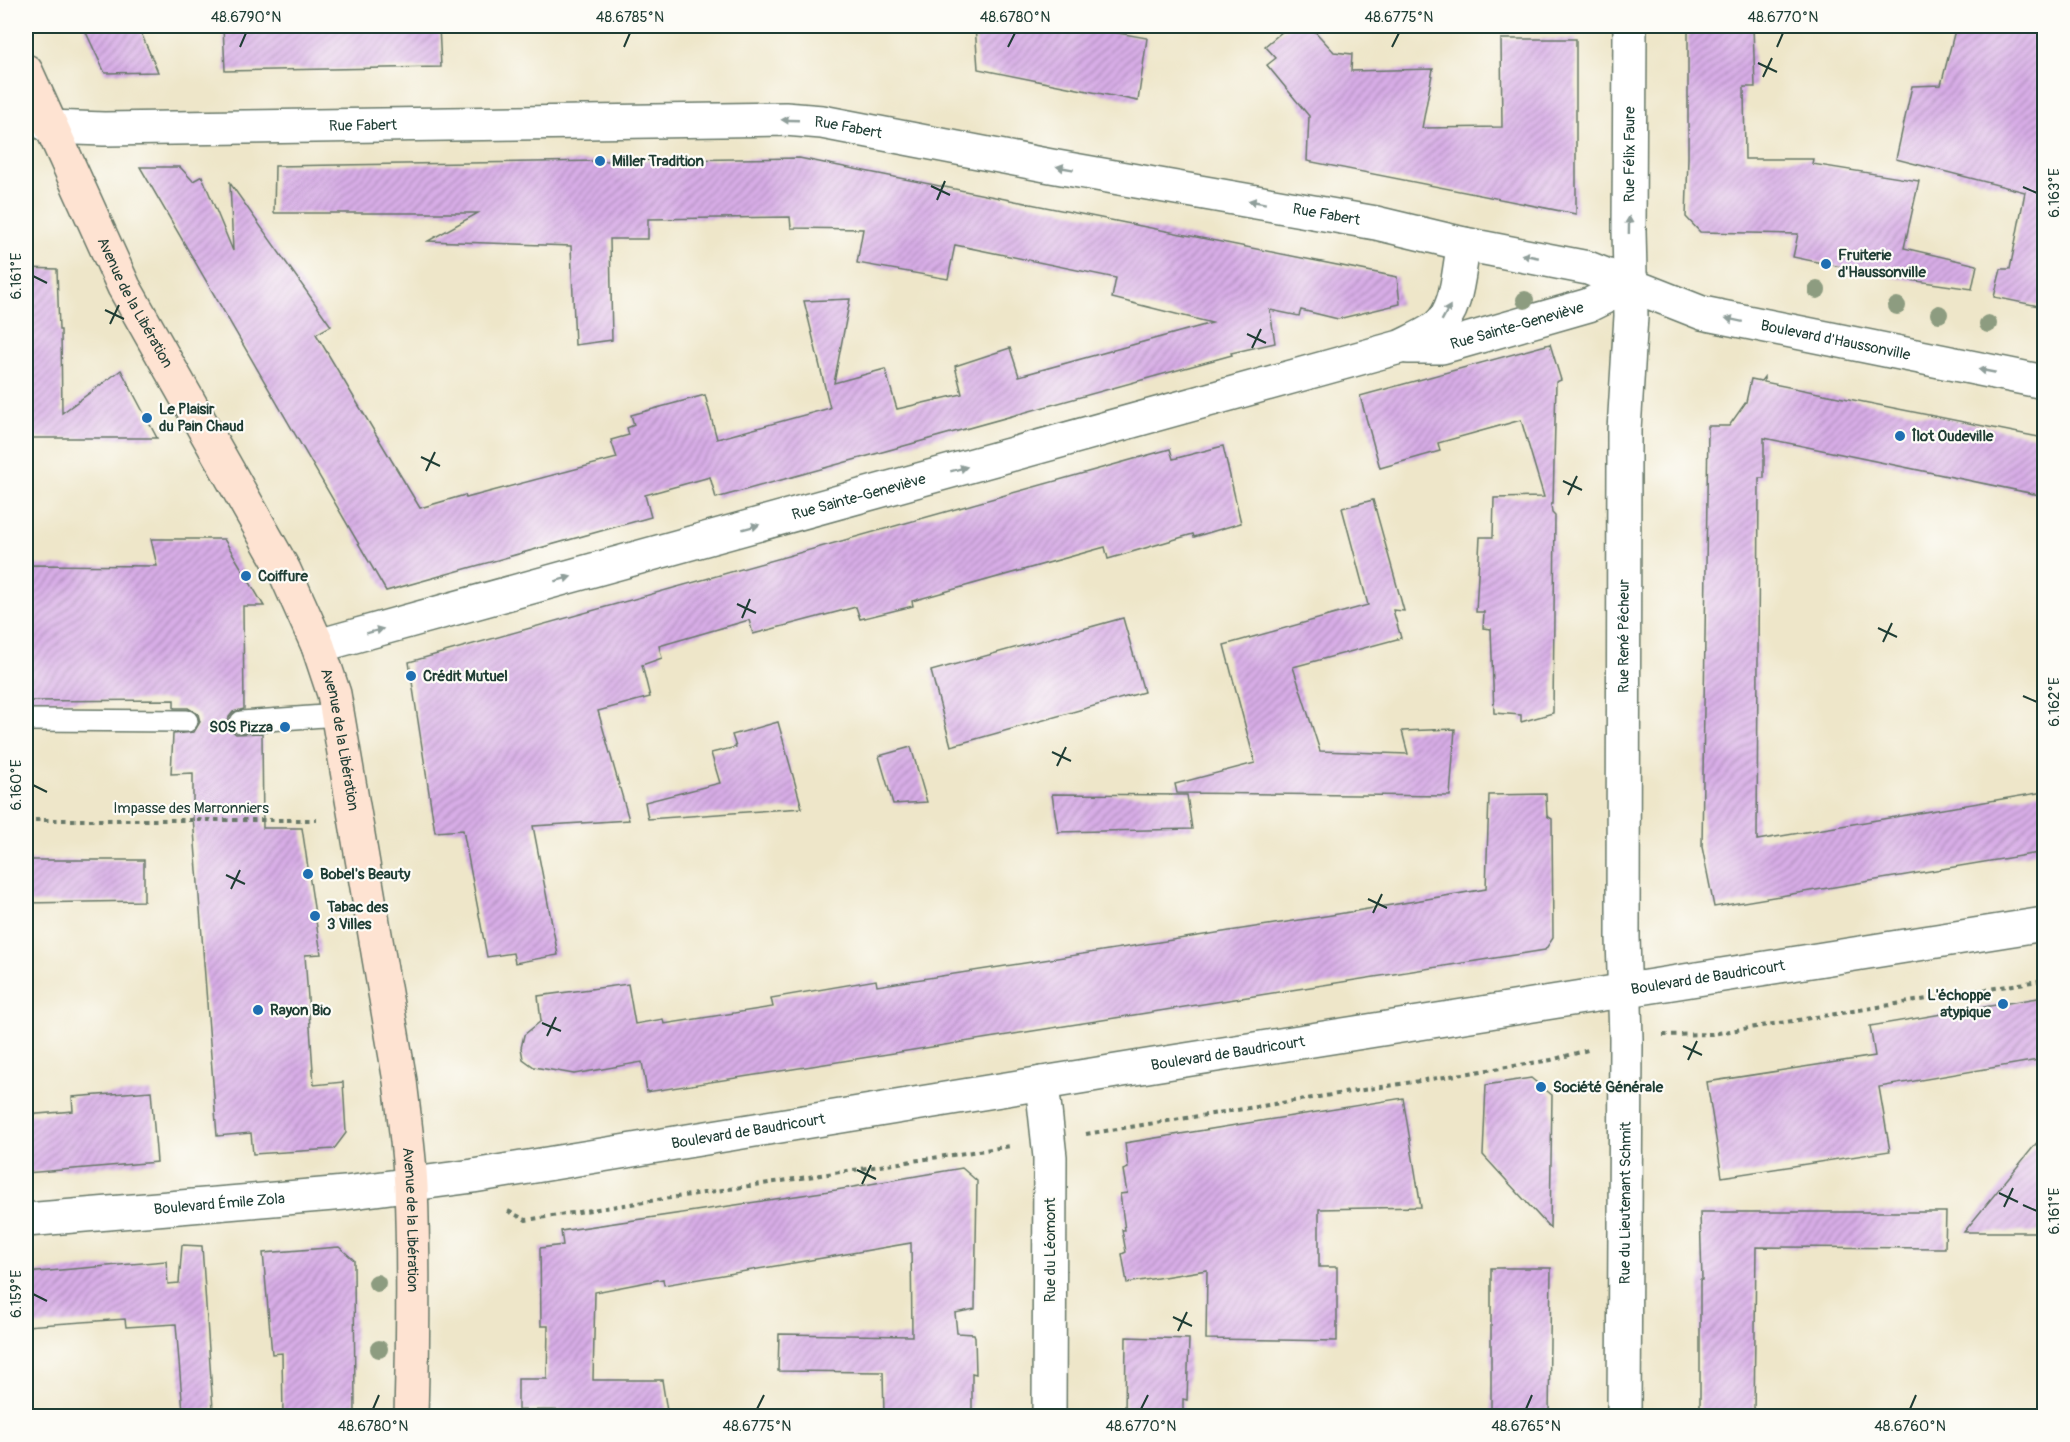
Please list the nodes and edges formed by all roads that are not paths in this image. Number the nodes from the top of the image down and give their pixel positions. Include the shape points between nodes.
1 (1630, 26) edge
2 (26, 71) edge
3 (49, 127) junction
4 (1464, 244) junction
5 (1631, 284) junction
6 (1400, 347) junction
7 (2044, 382) edge
8 (318, 646) junction
9 (338, 715) junction
10 (26, 720) edge
11 (187, 721) dead end
12 (241, 722) dead end
13 (2044, 924) edge
14 (1625, 990) junction
15 (1042, 1083) junction
16 (411, 1184) junction
17 (26, 1220) edge
18 (411, 1416) edge
19 (1049, 1416) edge
20 (1624, 1416) edge

5 -> 1 street, Rue Félix Faure
2 - 3 main road, Avenue de la Libération
4 -> 3 street, Rue Fabert via 1376,223 822,122 785,119
3 - 8 main road, Avenue de la Libération via 124,287 284,570
5 -> 4 street, Rue Fabert via 1588,267
6 -> 4 street, Rue Sainte-Geneviève via 1437,327 1447,315
5 - 6 street, Rue Sainte-Geneviève via 1589,305 1442,347
7 -> 5 street, Boulevard d'Haussonville via 1702,313
5 - 14 street, Rue René Pêcheur via 1624,430
8 -> 6 street, Rue Sainte-Geneviève
8 - 9 main road, Avenue de la Libération
9 - 12 lane
9 - 16 main road, Avenue de la Libération via 400,1081
10 - 11 lane
13 - 14 street, Boulevard de Baudricourt
14 - 15 street, Boulevard de Baudricourt
14 - 20 street, Rue du Lieutenant Schmit
15 - 16 street, Boulevard de Baudricourt
15 - 19 street, Rue du Léomont via 1049,1142
16 - 17 street, Boulevard Émile Zola
16 - 18 main road, Avenue de la Libération

